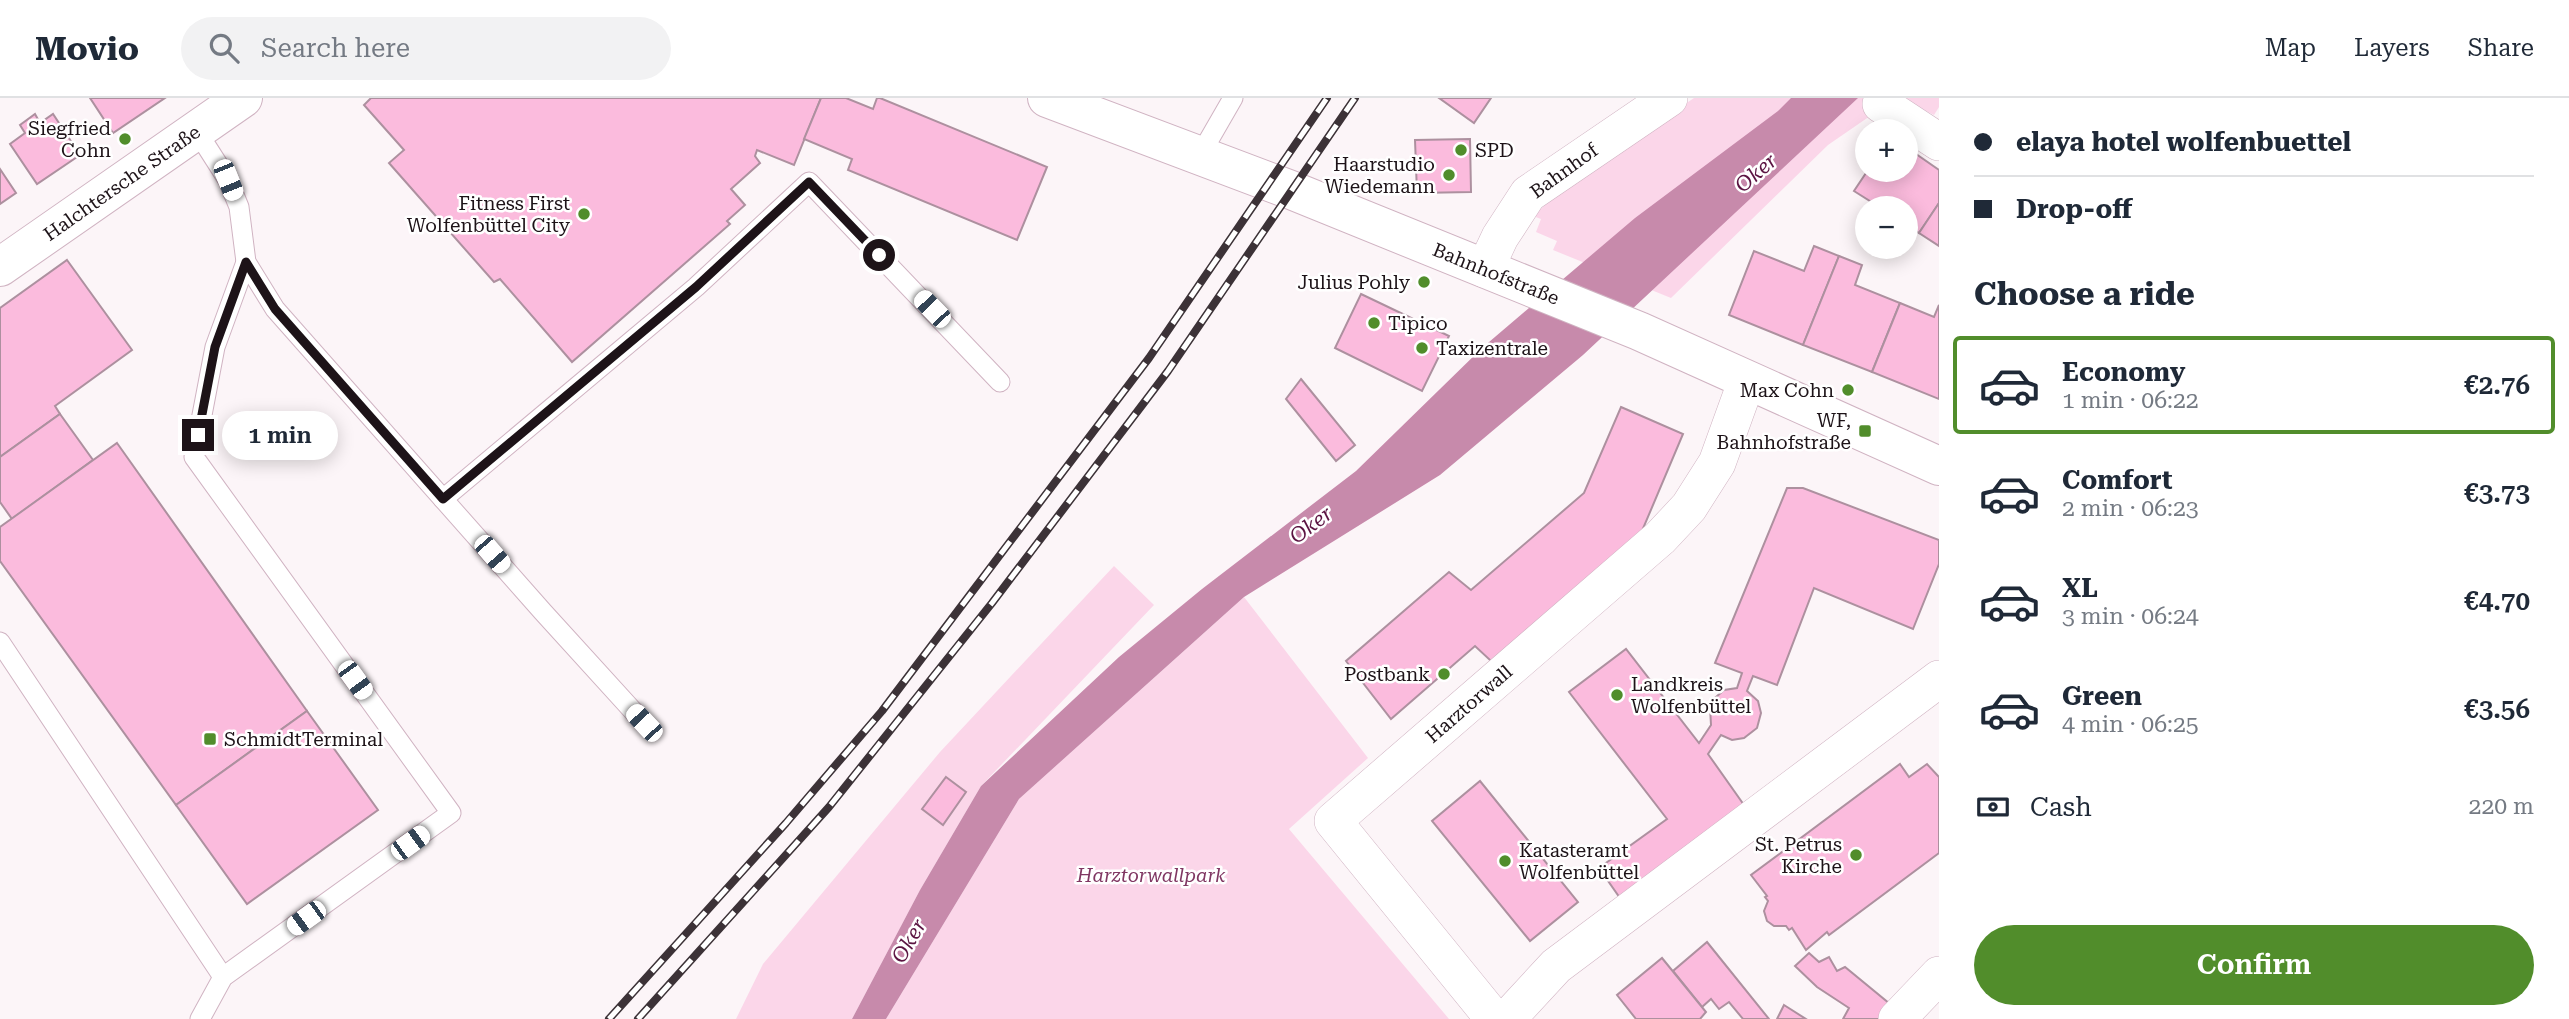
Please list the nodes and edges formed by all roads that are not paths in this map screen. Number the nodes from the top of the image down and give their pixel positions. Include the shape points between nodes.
1 (243, 98) edge
2 (1047, 98) edge
3 (1233, 98) edge
4 (1668, 98) edge
5 (1881, 104) dead end
6 (196, 130) junction
7 (1939, 142) edge
8 (1199, 156) junction
9 (246, 262) junction
10 (0, 267) edge
11 (1485, 269) junction
12 (1747, 380) junction
13 (1000, 382) dead end
14 (1939, 466) edge
15 (443, 499) junction
16 (0, 642) edge
17 (1939, 679) edge
18 (644, 723) dead end
19 (1939, 975) edge
20 (223, 977) junction
21 (200, 1019) edge
22 (1494, 1019) edge
23 (1507, 1019) edge
24 (1897, 1019) edge

1 - 6 street, Halchtersche Straße
2 - 8 street, Bahnhofstraße
3 - 8 lane
4 - 11 street, Bahnhof via 1528,194
5 - 7 street
6 - 9 lane via 228,180 239,208
6 - 10 street, Halchtersche Straße
8 - 11 street, Bahnhofstraße
9 - 15 lane via 275,309
9 - 20 lane via 215,347 194,457 451,813
11 - 12 street, Bahnhofstraße
12 - 14 street, Bahnhofstraße
12 - 22 street, Harztorwall via 1717,463 1689,507 1660,538 1332,821
13 - 15 lane via 809,182 696,287
15 - 18 lane
16 - 20 lane
17 - 23 street via 1556,966
19 - 24 street
20 - 21 lane

